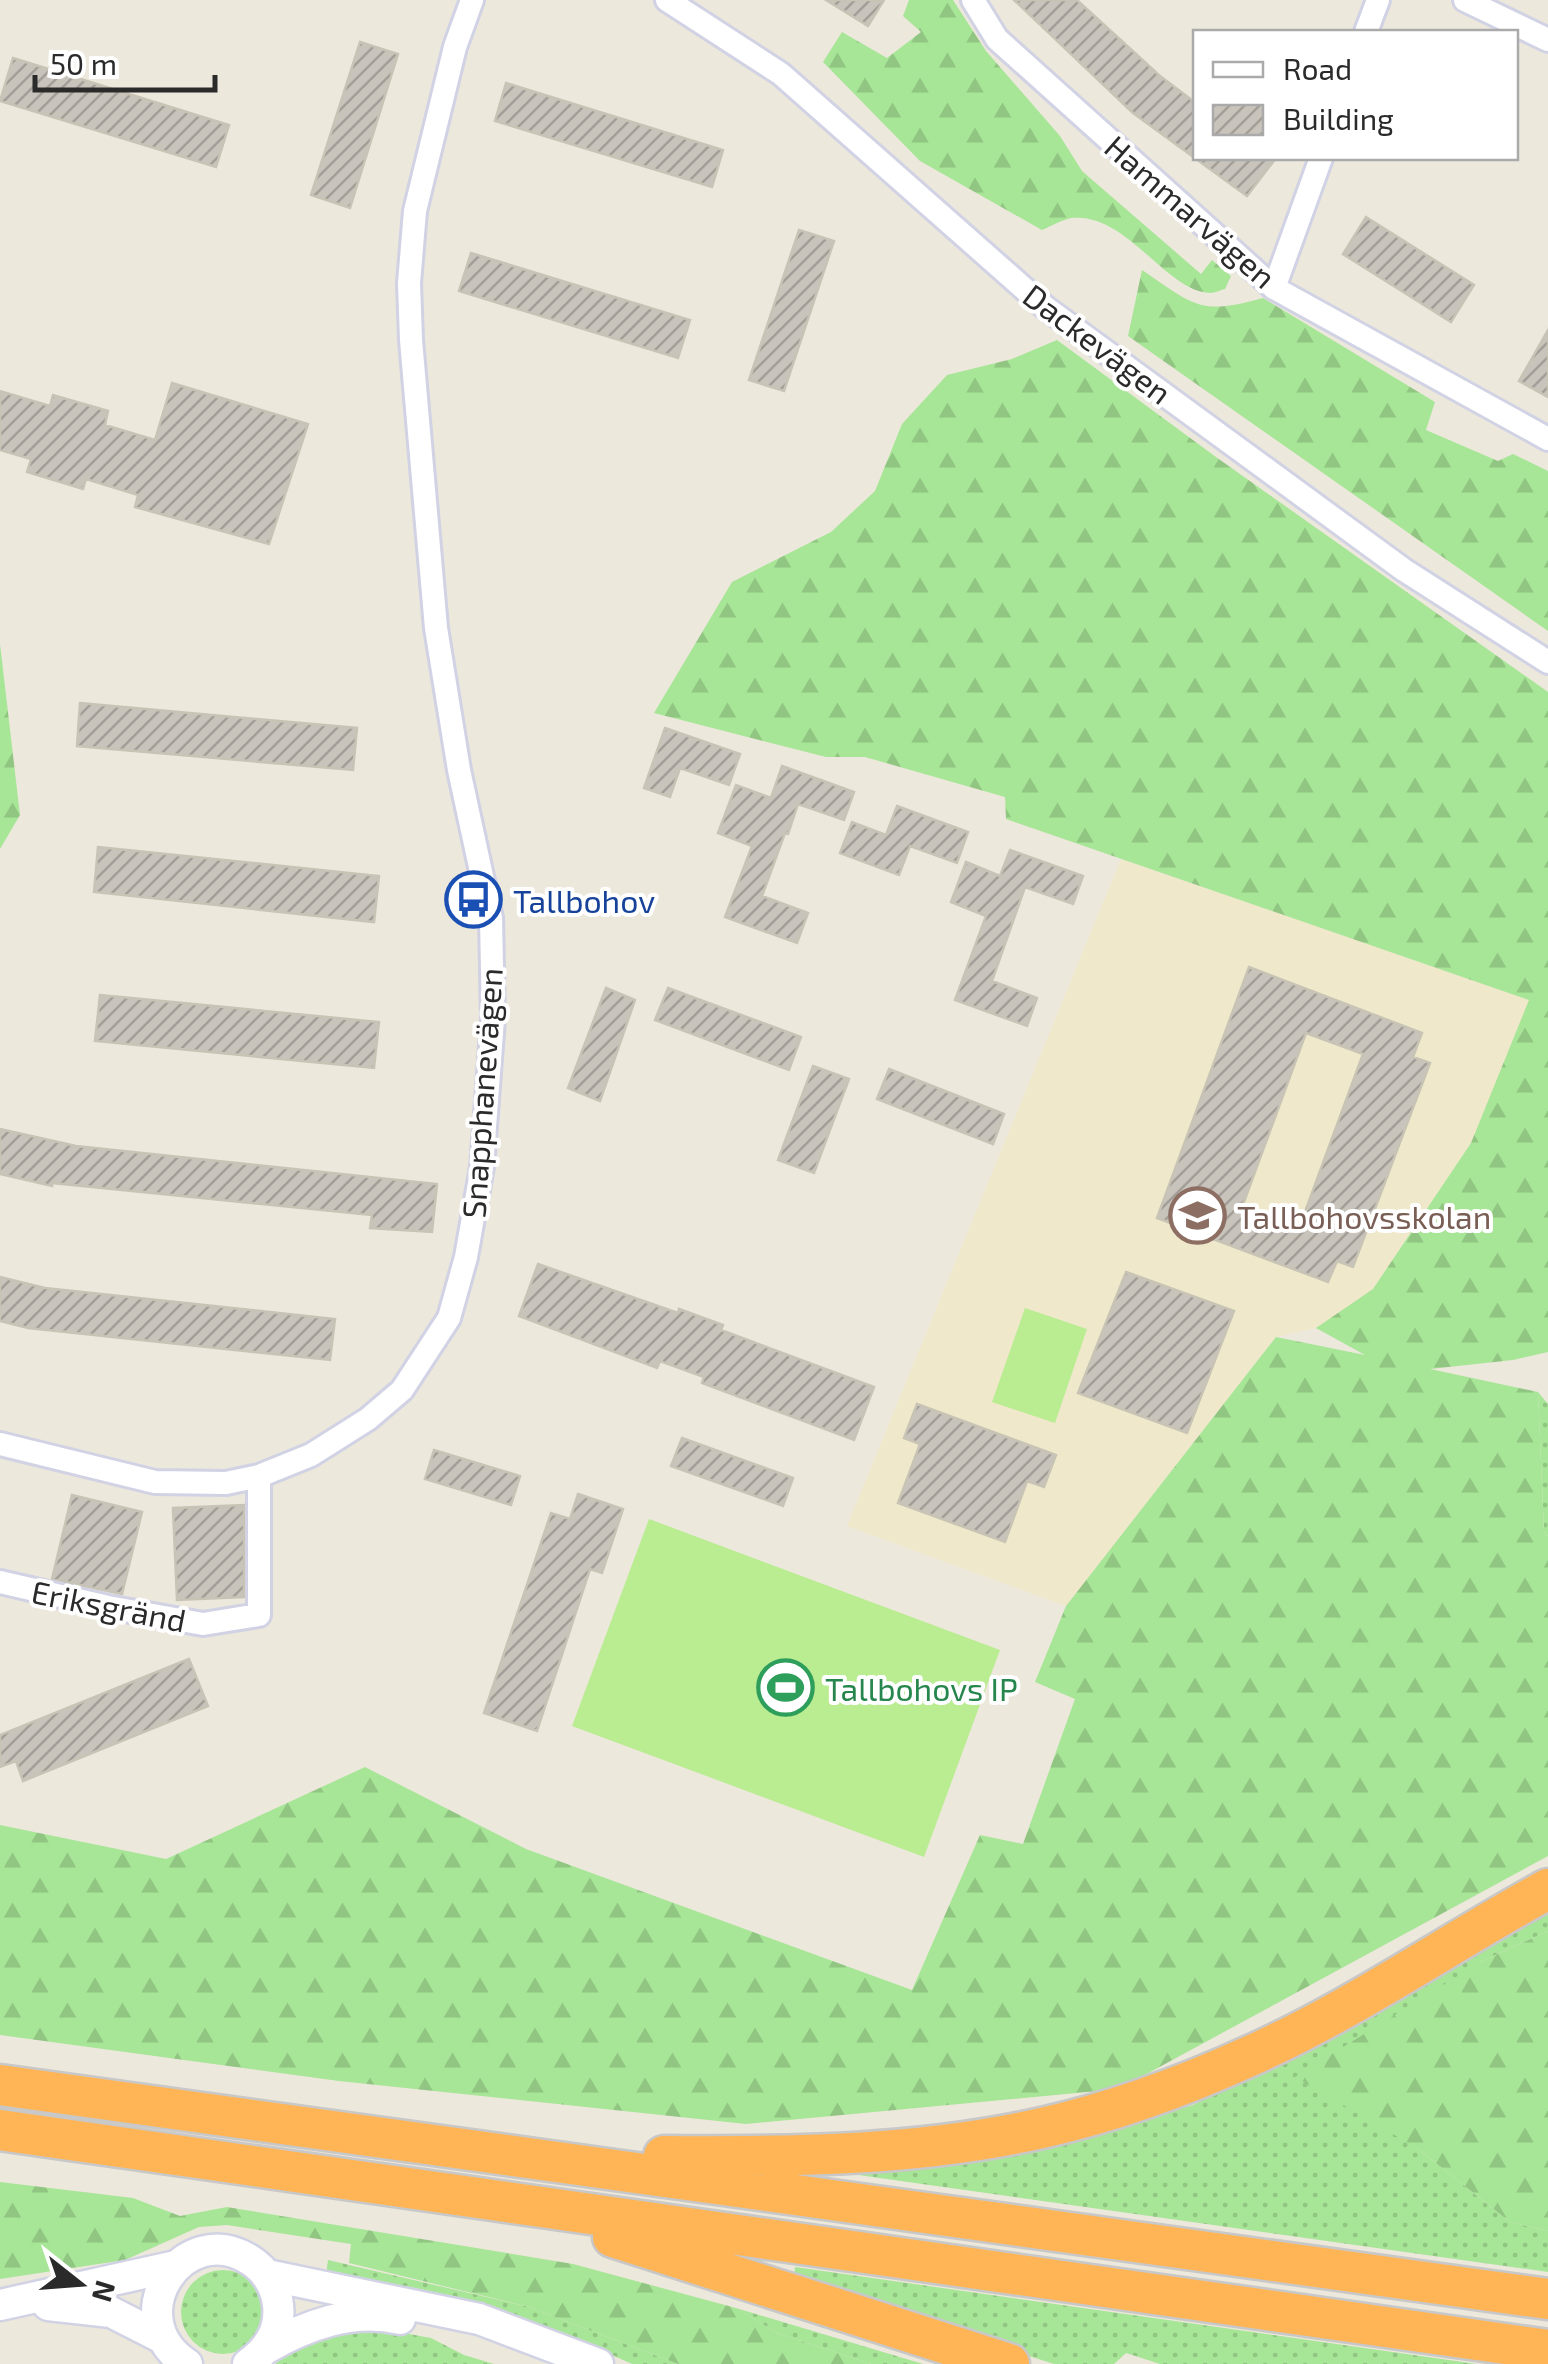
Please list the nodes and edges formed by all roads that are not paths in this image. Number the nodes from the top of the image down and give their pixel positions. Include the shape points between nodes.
1 (472, 0) edge
2 (666, 0) edge
3 (972, 0) edge
4 (1378, 0) edge
5 (1464, 0) edge
6 (1367, 30) edge
7 (1548, 40) edge
8 (1320, 160) edge
9 (1274, 288) junction
10 (1548, 438) edge
11 (1548, 662) edge
12 (0, 1444) edge
13 (260, 1476) junction
14 (0, 1582) edge
15 (1548, 1889) edge
16 (0, 2085) edge
17 (0, 2130) edge
18 (510, 2155) junction
19 (490, 2198) junction
20 (176, 2266) junction
21 (267, 2275) junction
22 (1548, 2300) edge
23 (5, 2304) edge
24 (162, 2338) junction
25 (1548, 2350) edge
26 (253, 2360) edge
27 (187, 2364) edge
28 (558, 2364) edge
29 (598, 2364) edge
30 (1009, 2364) edge

1 - 13 street, Snapphanevägen via 419,192 410,282 436,628 491,918 493,1019 480,1191 450,1318 402,1390 368,1420
2 - 11 street, Dackevägen via 782,74 1046,308 1404,570
3 - 9 street, Hammarvägen via 998,39
4 - 6 street
5 - 7 street
8 - 9 street
9 - 10 street, Hammarvägen
12 - 13 street, Snapphanevägen via 155,1482 226,1483
13 - 14 street, Eriksgränd via 259,1614 202,1624
15 - 18 highway via 1249,2056 1114,2109 1043,2128 841,2154
16 - 18 highway
17 - 19 highway
18 - 22 highway
19 - 25 highway
19 - 30 highway
20 - 21 street via 198,2253 224,2250 248,2258
20 - 23 street
20 - 24 street via 156,2305
21 - 26 street via 278,2318
21 - 29 street via 479,2319
23 - 24 street via 111,2312
24 - 27 street
26 - 28 street via 320,2322 383,2315 477,2336

